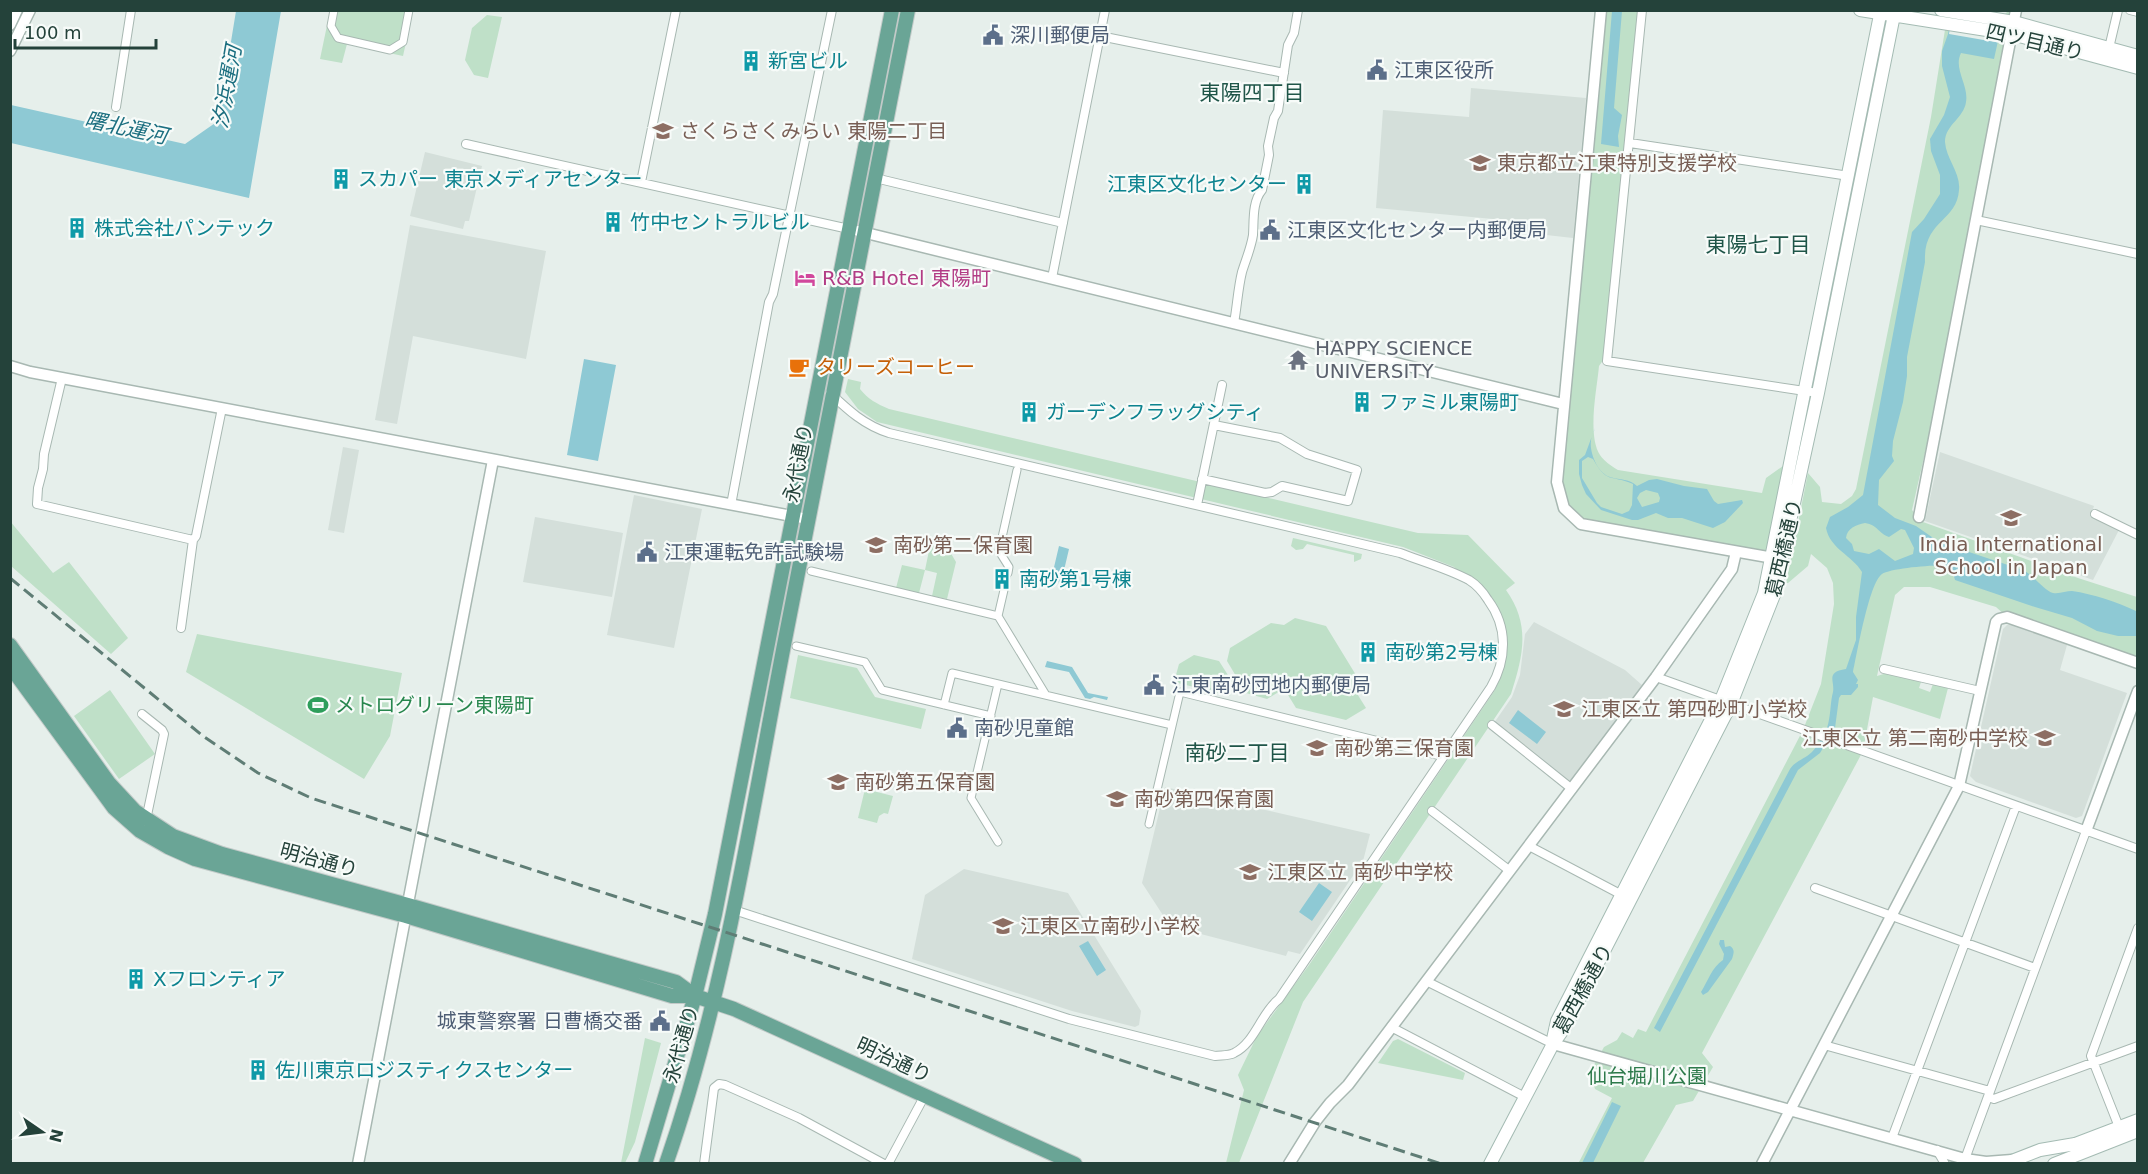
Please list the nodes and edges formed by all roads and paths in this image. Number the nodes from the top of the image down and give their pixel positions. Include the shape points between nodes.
1 (17, 10) edge
2 (30, 10) edge
3 (131, 10) edge
4 (334, 10) edge
5 (409, 10) edge
6 (676, 10) edge
7 (832, 10) edge
8 (892, 10) edge
9 (908, 10) edge
10 (1104, 10) edge
11 (1298, 10) edge
12 (1601, 10) edge
13 (1642, 10) edge
14 (1860, 10) edge
15 (2118, 10) edge
16 (2130, 10) edge
17 (1881, 12) edge
18 (2138, 12) edge
19 (1894, 13) edge
20 (1945, 15) edge
21 (2011, 24) edge
22 (10, 25) edge
23 (1100, 36) junction
24 (2109, 48) junction
25 (10, 51) edge
26 (2138, 56) edge
27 (2138, 68) edge
28 (1284, 73) junction
29 (116, 107) dead end
30 (1630, 143) junction
31 (466, 144) dead end
32 (1849, 176) junction
33 (875, 177) junction
34 (642, 182) junction
35 (789, 214) junction
36 (1976, 220) junction
37 (1063, 223) junction
38 (849, 228) junction
39 (864, 232) junction
40 (2138, 254) edge
41 (1052, 278) junction
42 (1234, 323) junction
43 (10, 366) edge
44 (62, 378) junction
45 (819, 383) junction
46 (1222, 385) dead end
47 (1812, 392) junction
48 (831, 395) junction
49 (1563, 404) junction
50 (222, 408) junction
51 (1214, 425) junction
52 (493, 460) junction
53 (1017, 470) dead end
54 (1202, 479) junction
55 (731, 505) junction
56 (1197, 506) junction
57 (2095, 514) dead end
58 (793, 516) junction
59 (1919, 517) dead end
60 (808, 519) junction
61 (2138, 535) edge
62 (193, 540) junction
63 (1736, 552) junction
64 (1777, 559) junction
65 (811, 571) dead end
66 (1008, 573) tunnel mouth
67 (1004, 590) tunnel mouth
68 (998, 616) junction
69 (182, 628) dead end
70 (10, 645) edge
71 (796, 646) dead end
72 (2138, 663) edge
73 (10, 666) edge
74 (1884, 669) dead end
75 (1656, 677) junction
76 (998, 684) junction
77 (1980, 691) junction
78 (2138, 691) edge
79 (1046, 695) junction
80 (1726, 702) junction
81 (944, 705) junction
82 (142, 714) dead end
83 (991, 716) junction
84 (1172, 725) junction
85 (1492, 725) dead end
86 (1436, 755) dead end
87 (1959, 786) junction
88 (1572, 789) junction
89 (2016, 806) junction
90 (1432, 811) dead end
91 (146, 820) junction
92 (1149, 824) dead end
93 (2086, 831) junction
94 (998, 842) dead end
95 (1529, 846) junction
96 (2138, 849) edge
97 (1510, 871) junction
98 (1815, 888) dead end
99 (1622, 895) junction
100 (407, 910) junction
101 (734, 910) junction
102 (1891, 915) junction
103 (2138, 928) edge
104 (1965, 944) junction
105 (2035, 968) junction
106 (1426, 981) junction
107 (695, 996) junction
108 (713, 1002) junction
109 (1391, 1027) junction
110 (1553, 1044) junction
111 (1824, 1045) junction
112 (2138, 1046) edge
113 (2094, 1062) junction
114 (1917, 1070) junction
115 (1989, 1094) junction
116 (924, 1095) junction
117 (1525, 1097) junction
118 (1790, 1110) junction
119 (2138, 1120) edge
120 (2119, 1127) junction
121 (2138, 1131) edge
122 (1892, 1138) junction
123 (2058, 1147) junction
124 (1937, 1150) junction
125 (1969, 1162) edge
126 (2008, 1162) edge
127 (2054, 1163) edge
128 (358, 1164) edge
129 (645, 1164) edge
130 (666, 1164) edge
131 (704, 1164) edge
132 (886, 1164) edge
133 (1075, 1164) edge
134 (1289, 1164) edge
135 (1490, 1164) edge
136 (1761, 1164) edge
137 (1945, 1164) edge

1 - 22 street
2 - 25 street
3 - 29 street
4 - 5 street via 331,26 338,38 390,50 403,42
6 - 34 street
7 - 35 street
8 - 38 main road, 永代通り
9 - 33 main road, 永代通り
10 - 23 street
11 - 28 street
12 - 49 street
13 - 30 street
14 - 17 main road, 四ツ目通り
15 - 24 street
16 - 18 street
17 - 19 main road, 四ツ目通り
17 - 32 main road, 葛西橋通り
19 - 20 main road, 四ツ目通り
19 - 47 main road, 葛西橋通り
20 - 21 main road, 四ツ目通り
21 - 24 main road, 四ツ目通り
21 - 27 main road, 四ツ目通り
21 - 36 street
23 - 28 street
23 - 37 street
24 - 26 main road, 四ツ目通り
28 - 42 street
30 - 32 street
30 - 47 street via 1607,361
31 - 34 street
32 - 47 main road, 葛西橋通り
33 - 37 street
33 - 39 main road, 永代通り
34 - 35 street
35 - 38 street
35 - 55 street
36 - 40 street
36 - 59 street
37 - 41 street
38 - 39 street
38 - 45 main road, 永代通り
39 - 41 street
39 - 48 main road, 永代通り
41 - 42 street
42 - 49 street
43 - 44 street
44 - 50 street
44 - 62 street via 38,504
45 - 48 street
45 - 58 main road, 永代通り
46 - 51 street
47 - 64 main road, 葛西橋通り
48 - 56 street via 878,430
48 - 60 main road, 永代通り
49 - 63 street via 1557,482 1564,508 1581,524
50 - 52 street
50 - 62 street
51 - 54 street
51 - 54 street via 1280,438 1307,454 1357,470 1348,501 1282,486 1265,493
52 - 55 street
52 - 100 street
53 - 66 street via 999,551 1009,567
54 - 56 street
55 - 58 street
56 - 101 street via 1400,553 1469,580 1497,613 1503,631 1502,662 1491,687 1279,999 1234,1054 1215,1056 1069,1019
57 - 61 street
58 - 60 street
58 - 107 main road, 永代通り via 715,914
60 - 101 main road, 永代通り
62 - 69 street
63 - 64 street
63 - 75 street via 1732,569
64 - 80 main road, 葛西橋通り via 1774,595
65 - 68 street
67 - 68 street
68 - 79 street
70 - 91 main road, 明治通り via 109,783
71 - 81 street via 865,662 882,690
72 - 77 street via 2003,617 1996,622
73 - 100 main road, 明治通り via 114,808 154,840 195,859
74 - 77 street
75 - 80 street
75 - 88 street
76 - 79 street
76 - 81 street via 952,673
76 - 83 street
77 - 87 street
78 - 93 street
79 - 84 street
80 - 87 street
80 - 99 main road, 葛西橋通り
80 - 110 main road, 葛西橋通り via 1565,1028
81 - 83 street
82 - 91 street via 164,734
83 - 94 street via 971,798
84 - 86 street via 1180,692
84 - 92 street
85 - 88 street
87 - 89 street
87 - 102 street
88 - 95 street
89 - 93 street
89 - 104 street
90 - 97 street
91 - 100 main road, 明治通り via 199,847
93 - 96 street
93 - 105 street
95 - 97 street
95 - 99 street
97 - 106 street
98 - 102 street
99 - 110 main road, 葛西橋通り via 1557,1021
100 - 107 main road, 明治通り via 672,996
100 - 128 street
101 - 108 main road, 永代通り
102 - 104 street
102 - 111 street
103 - 113 street via 2091,1056
104 - 105 street
104 - 114 street
105 - 115 street
106 - 109 street
106 - 110 street
107 - 108 main road, 明治通り
107 - 129 main road, 永代通り
108 - 116 main road, 明治通り
108 - 130 main road, 永代通り
109 - 117 street
109 - 134 street via 1330,1103
110 - 117 main road, 葛西橋通り
110 - 118 street
111 - 114 street
111 - 118 street
112 - 113 street
113 - 115 street via 1994,1099
113 - 120 street
114 - 115 street
114 - 122 street
115 - 125 street
116 - 132 street
116 - 133 main road, 明治通り
117 - 135 main road, 葛西橋通り
118 - 122 street
118 - 136 street
119 - 120 main road
120 - 123 main road
121 - 127 main road
122 - 124 street
123 - 126 main road
123 - 127 street
124 - 125 street
124 - 137 street
125 - 126 street
131 - 132 street via 714,1088 718,1084 799,1118

